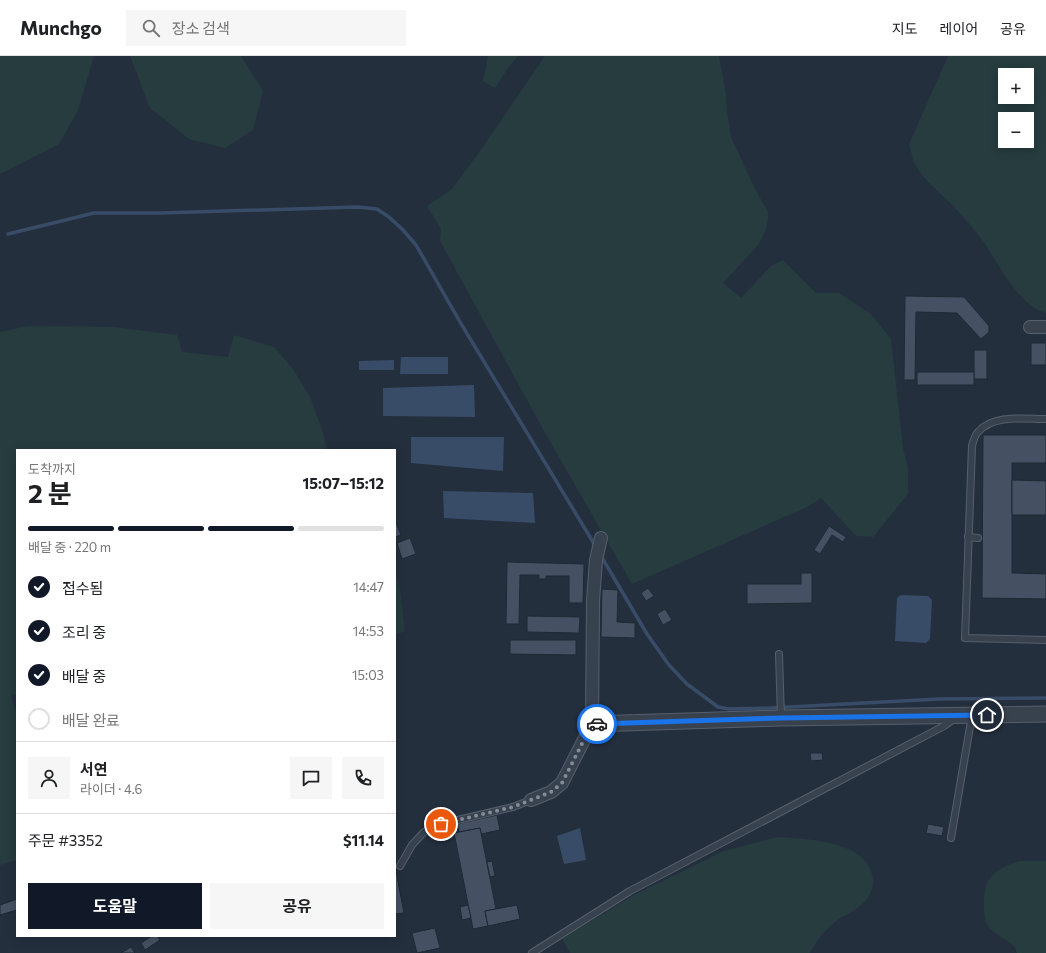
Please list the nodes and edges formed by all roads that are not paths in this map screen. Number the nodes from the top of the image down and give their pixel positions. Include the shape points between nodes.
1 (1030, 327) dead end
2 (1046, 327) edge
3 (1046, 419) edge
4 (601, 538) dead end
5 (968, 538) junction
6 (978, 538) dead end
7 (1046, 640) edge
8 (779, 654) dead end
9 (781, 712) junction
10 (1046, 714) edge
11 (965, 715) junction
12 (592, 724) junction
13 (531, 800) joint
14 (951, 838) dead end
15 (400, 866) dead end
16 (532, 953) edge

1 - 2 street
3 - 5 lane via 1006,419 992,422 977,432 972,446
4 - 12 street via 596,560 593,601
5 - 6 lane
5 - 7 lane via 965,638
8 - 9 lane
9 - 11 street
9 - 12 street
10 - 11 street
11 - 14 lane
11 - 16 lane via 630,891
12 - 13 street via 562,783 551,792
13 - 15 lane via 513,807 441,824 424,832 412,845

